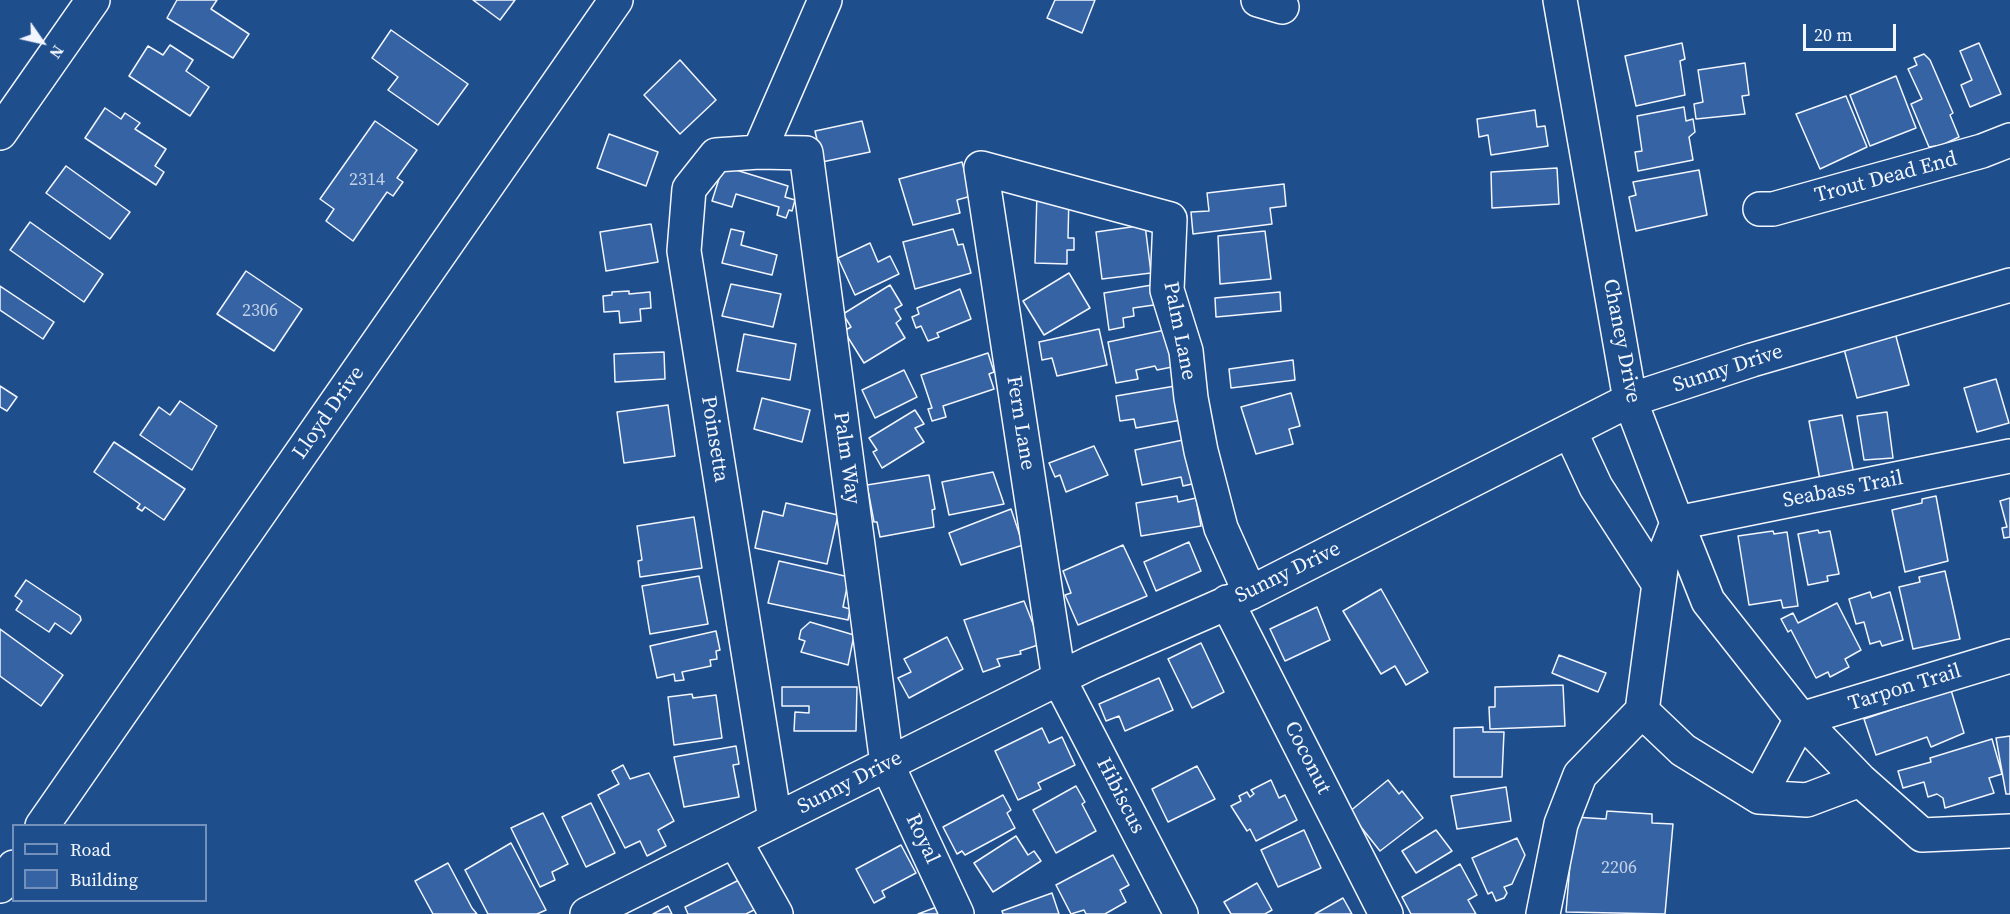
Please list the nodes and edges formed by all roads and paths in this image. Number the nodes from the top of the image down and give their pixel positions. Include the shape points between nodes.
1 (93, 0) edge
2 (616, 0) edge
3 (825, 0) edge
4 (1560, 0) edge
5 (0, 133) edge
6 (2010, 140) edge
7 (759, 152) junction
8 (806, 153) joint
9 (981, 168) joint
10 (1760, 209) dead end
11 (2010, 285) edge
12 (1630, 400) junction
13 (1570, 430) junction
14 (2010, 456) edge
15 (1677, 524) junction
16 (1658, 583) junction
17 (1239, 598) junction
18 (2010, 656) edge
19 (1059, 678) junction
20 (1642, 711) junction
21 (1801, 719) junction
22 (887, 764) junction
23 (1860, 780) junction
24 (1759, 797) junction
25 (776, 820) junction
26 (43, 824) edge
27 (2010, 831) edge
28 (735, 841) junction
29 (12, 870) edge
30 (0, 886) edge
31 (587, 914) edge
32 (776, 914) edge
33 (957, 914) edge
34 (1181, 914) edge
35 (1386, 914) edge
36 (1543, 914) edge

1 - 5 street
2 - 26 street, Lloyd Drive
3 - 7 street
4 - 12 street, Chaney Drive
6 - 10 street, Trout Dead End via 1773,209
7 - 8 street, Poinsetta
7 - 25 street, Poinsetta via 716,154 689,189 684,251
8 - 22 street, Palm Way
9 - 17 street, Palm Lane via 1170,219 1167,290 1186,351 1201,451
9 - 19 street, Fern Lane
11 - 12 street, Sunny Drive
12 - 13 street, Sunny Drive
12 - 15 street, Chaney Drive
13 - 16 street via 1596,487
13 - 17 street, Sunny Drive
14 - 15 street, Seabass Trail
15 - 16 street
15 - 21 street, Chaney Drive via 1708,601
16 - 20 street
17 - 19 street, Sunny Drive
17 - 35 street, Coconut
18 - 21 street, Tarpon Trail
19 - 22 street, Sunny Drive
19 - 34 street, Hibiscus
20 - 24 street via 1683,750
20 - 36 street via 1580,775 1561,824
21 - 23 street, Chaney Drive
21 - 24 street
22 - 25 street, Sunny Drive
22 - 33 street, Royal
23 - 24 street via 1807,800
23 - 27 street, Chaney Drive via 1922,835
25 - 28 street, Sunny Drive
28 - 31 street, Sunny Drive
28 - 32 street
29 - 30 street

